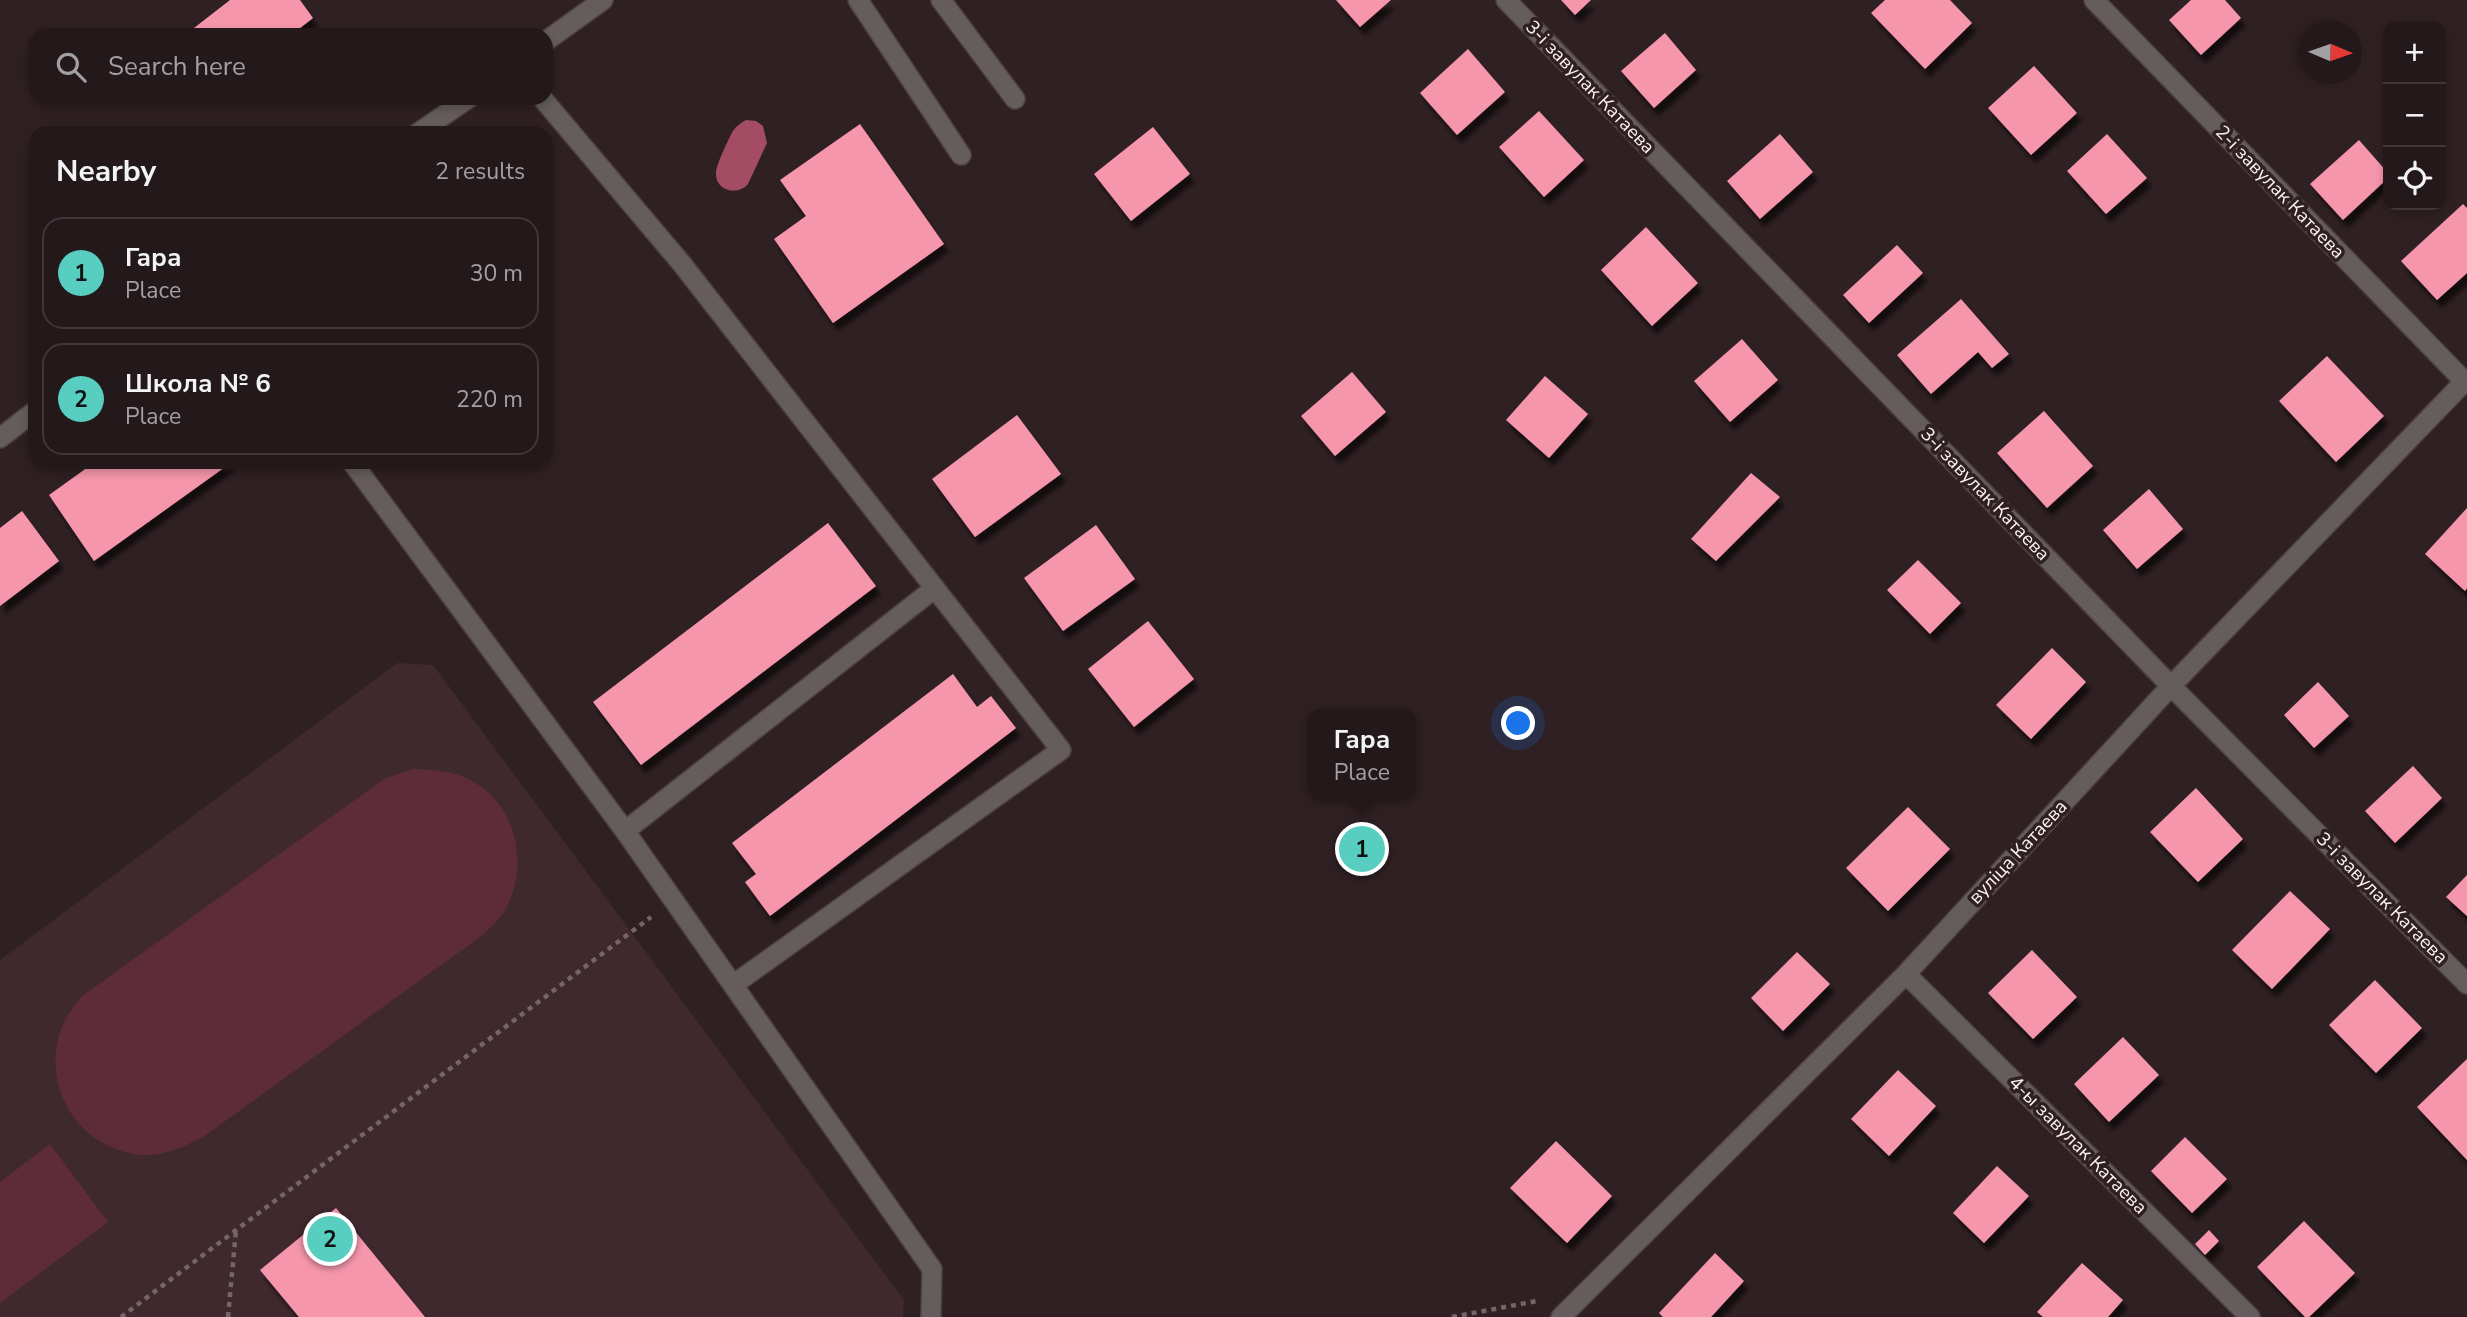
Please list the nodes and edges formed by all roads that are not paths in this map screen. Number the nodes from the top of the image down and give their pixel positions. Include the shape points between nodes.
1 (603, 0) edge
2 (858, 0) edge
3 (941, 0) edge
4 (1506, 0) edge
5 (2094, 0) edge
6 (553, 36) edge
7 (1015, 99) dead end
8 (459, 105) edge
9 (548, 105) edge
10 (428, 126) edge
11 (961, 155) dead end
12 (2466, 381) edge
13 (28, 416) edge
14 (0, 438) edge
15 (357, 469) edge
16 (935, 588) junction
17 (2171, 686) junction
18 (625, 831) junction
19 (1906, 974) junction
20 (2467, 984) edge
21 (733, 985) junction
22 (931, 1317) edge
23 (1561, 1317) edge
24 (2250, 1317) edge

1 - 6 street
2 - 11 street
3 - 7 street
4 - 17 street, 3-і завулак Катаева
5 - 12 street, 2-і завулак Катаева
8 - 10 street
9 - 16 street via 682,264
12 - 17 street, вуліца Катаева
13 - 14 street
15 - 18 street
16 - 18 street
16 - 21 street via 1061,750
17 - 19 street, вуліца Катаева
17 - 20 street, 3-і завулак Катаева
18 - 21 street
19 - 23 street, вуліца Катаева
19 - 24 street, 4-ы завулак Катаева
21 - 22 street via 932,1269

